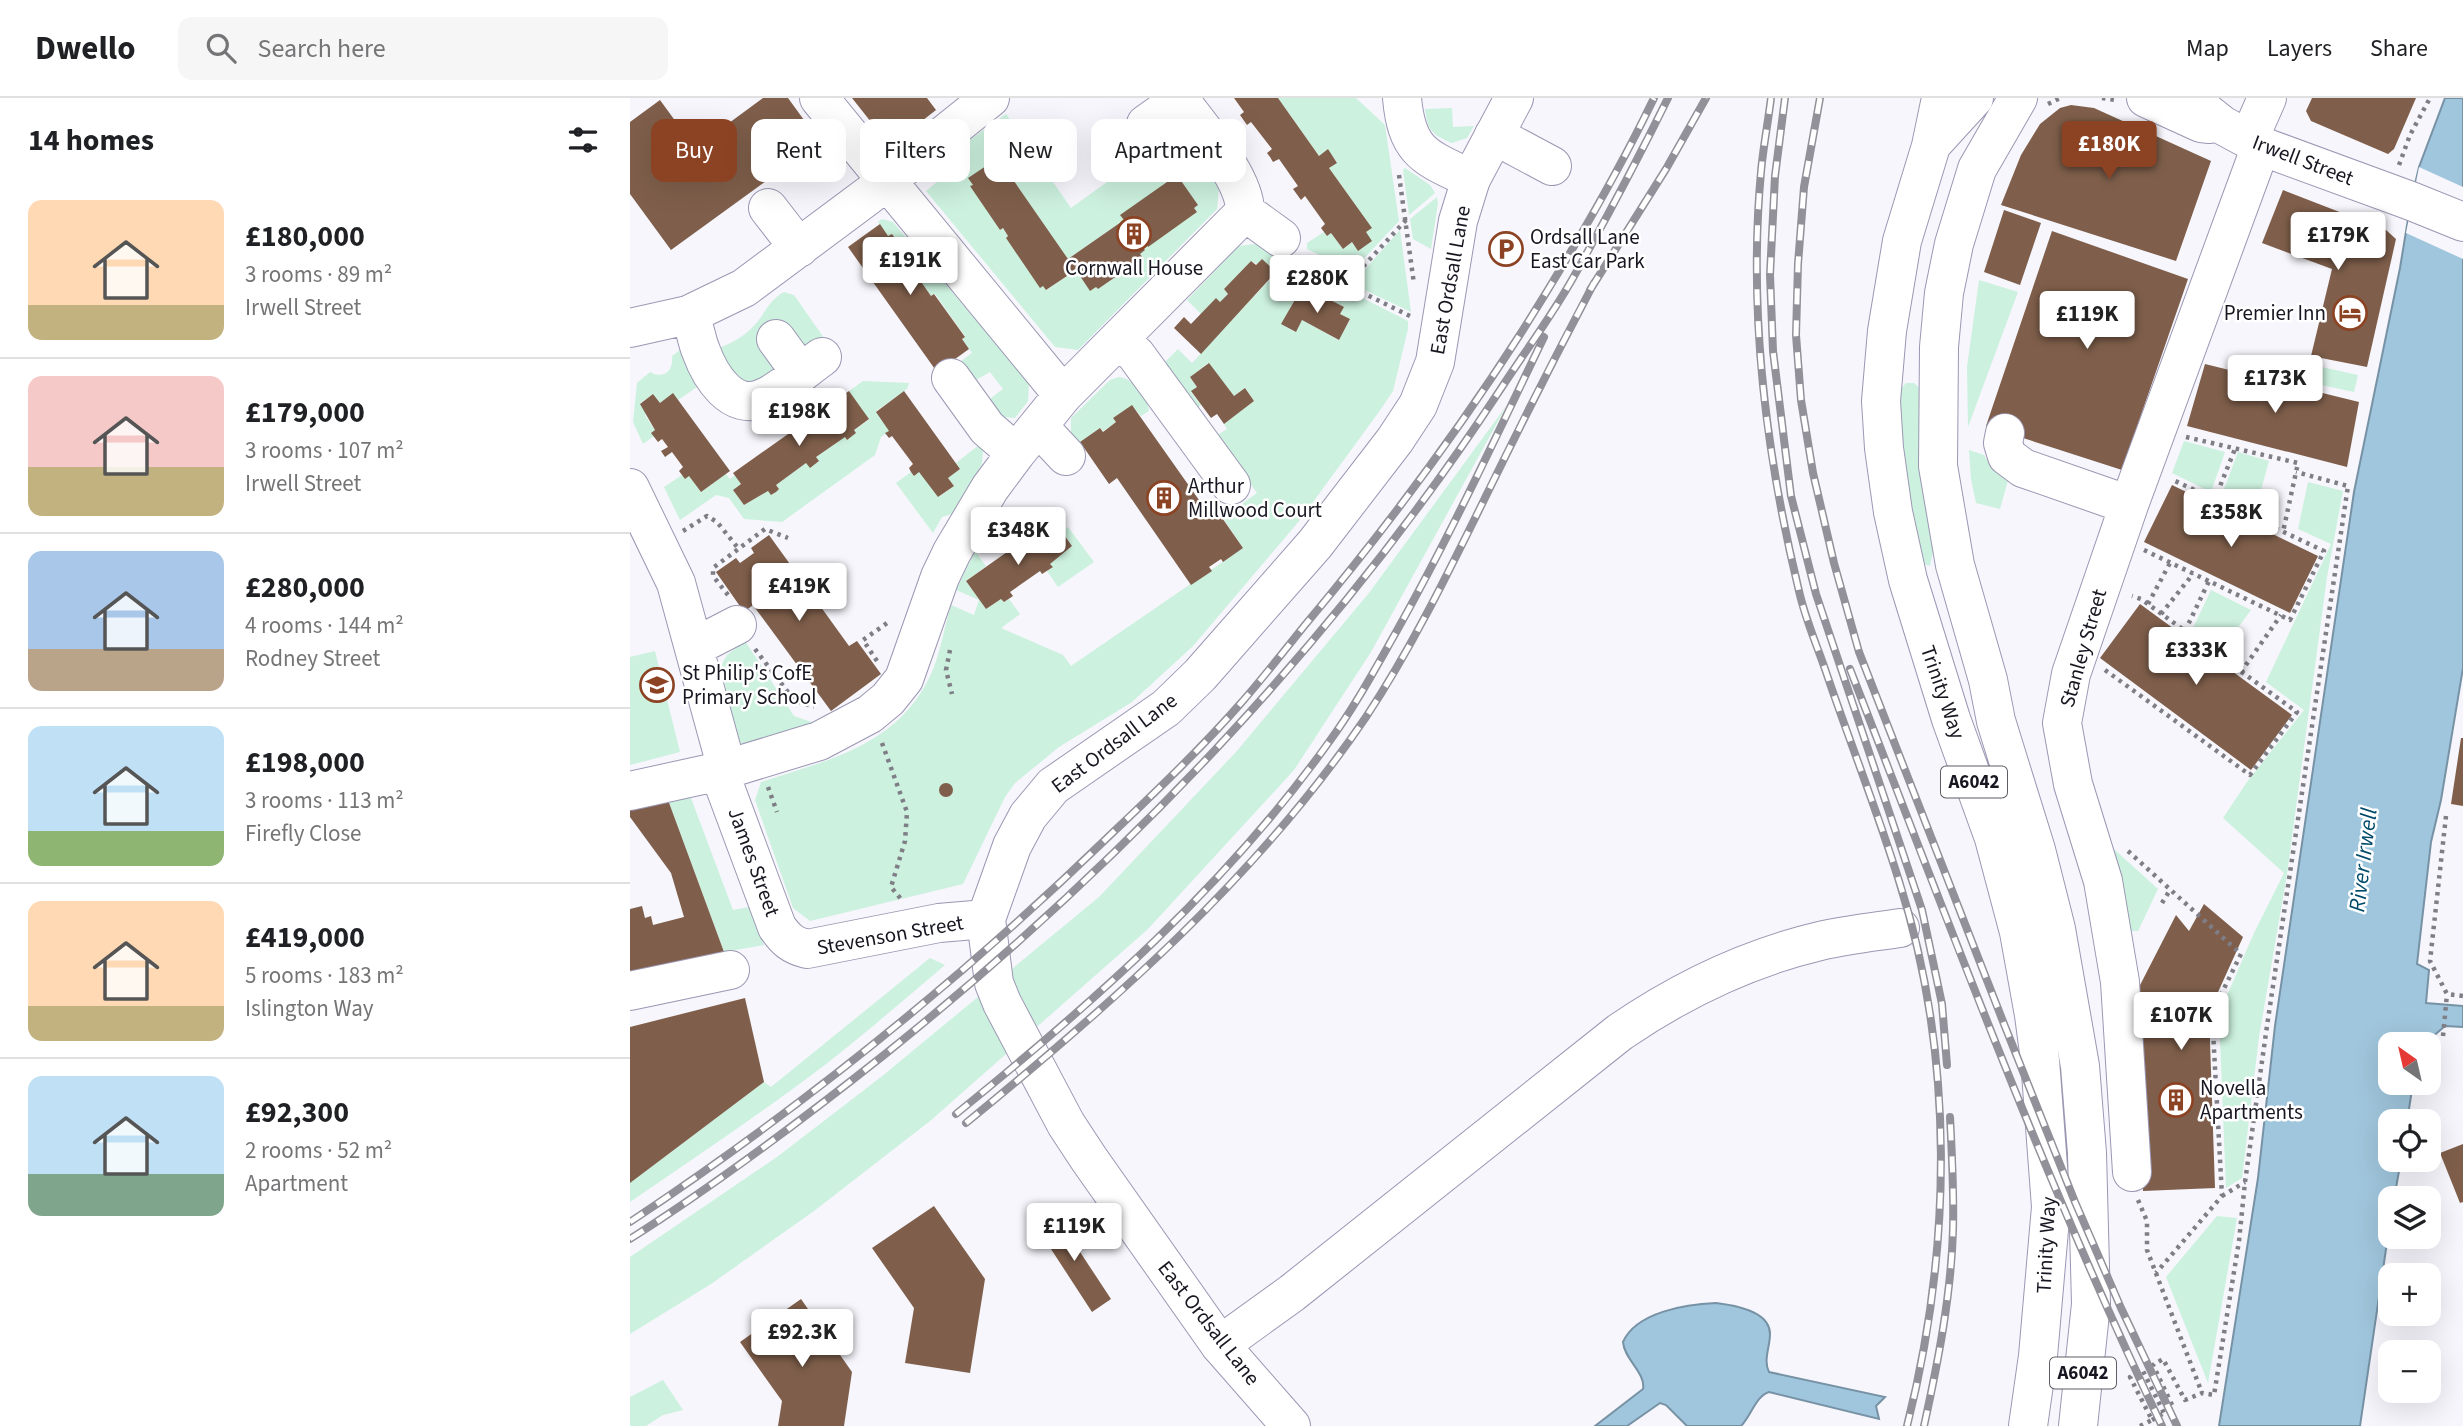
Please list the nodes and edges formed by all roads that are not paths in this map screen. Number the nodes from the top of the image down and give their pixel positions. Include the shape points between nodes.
1 (990, 98) edge
2 (1402, 98) edge
3 (1514, 98) edge
4 (1941, 98) edge
5 (1974, 98) edge
6 (2018, 98) edge
7 (2146, 98) edge
8 (2188, 98) edge
9 (2267, 98) edge
10 (1181, 99) edge
11 (831, 112) edge
12 (964, 119) edge
13 (1153, 119) edge
14 (1494, 135) junction
15 (2244, 137) junction
16 (1931, 146) junction
17 (860, 147) edge
18 (1552, 166) dead end
19 (1471, 179) junction
20 (885, 182) edge
21 (890, 182) edge
22 (768, 208) dead end
23 (1245, 212) junction
24 (2463, 222) edge
25 (799, 248) junction
26 (1288, 249) road end
27 (688, 315) junction
28 (630, 328) edge
29 (776, 339) dead end
30 (1120, 340) junction
31 (969, 388) dead end
32 (1063, 395) junction
33 (2005, 433) dead end
34 (1027, 439) junction
35 (1066, 456) dead end
36 (1231, 485) dead end
37 (630, 488) edge
38 (2129, 505) junction
39 (740, 623) road end
40 (694, 642) junction
41 (742, 770) junction
42 (630, 791) edge
43 (986, 919) junction
44 (1900, 928) dead end
45 (793, 945) joint
46 (730, 970) dead end
47 (630, 991) edge
48 (2132, 1172) road end
49 (1220, 1345) junction
50 (1290, 1426) edge
51 (2028, 1426) edge
52 (2078, 1426) edge

1 - 12 main road
2 - 19 main road via 1409,135 1420,151
3 - 14 main road, East Ordsall Lane
4 - 16 main road
5 - 16 main road, Trinity Way / A6042
6 - 52 main road, Trinity Way / A6042 via 1977,169 1954,244 1939,347 1938,466 1955,565 2056,929 2080,1066 2091,1304
7 - 15 main road, Irwell Street
8 - 15 main road, Irwell Street
9 - 15 main road, Stanley Street
10 - 13 main road
10 - 23 main road via 1239,184
11 - 17 main road
14 - 18 main road
14 - 19 main road, East Ordsall Lane
15 - 24 main road, Irwell Street via 2404,185
15 - 38 main road, Stanley Street via 2158,429
16 - 51 main road, Trinity Way / A6042 via 1902,241 1887,331 1881,401 1884,448 1908,580 1946,706 1994,838 2019,932 2034,1015 2051,1207
19 - 43 main road, East Ordsall Lane via 1458,221 1435,362 1418,405 1315,544 1200,676 1166,708 1053,786 1036,806 1012,846
20 - 25 main road
21 - 32 main road
22 - 25 main road
23 - 26 main road
23 - 30 main road
25 - 27 main road via 744,288
27 - 28 main road
27 - 29 main road via 713,376 740,401 763,399 811,365
30 - 32 main road
30 - 36 main road via 1136,355
31 - 34 main road via 987,428
32 - 34 main road
33 - 38 main road via 2007,456 2024,468
34 - 35 main road
34 - 41 main road via 990,488 952,552 904,679 888,699 847,728
37 - 40 main road, James Street via 676,583
38 - 48 main road, Stanley Street via 2071,674 2062,723 2073,784 2103,881 2118,973
39 - 40 main road
40 - 41 main road, James Street via 705,687
41 - 42 main road
41 - 45 main road, James Street via 723,782 777,927
43 - 45 main road, Stevenson Street via 939,923 807,949
43 - 49 main road, East Ordsall Lane via 994,983 1066,1124
44 - 49 main road via 1819,941 1777,954 1659,1005
46 - 47 main road
49 - 50 main road, East Ordsall Lane

